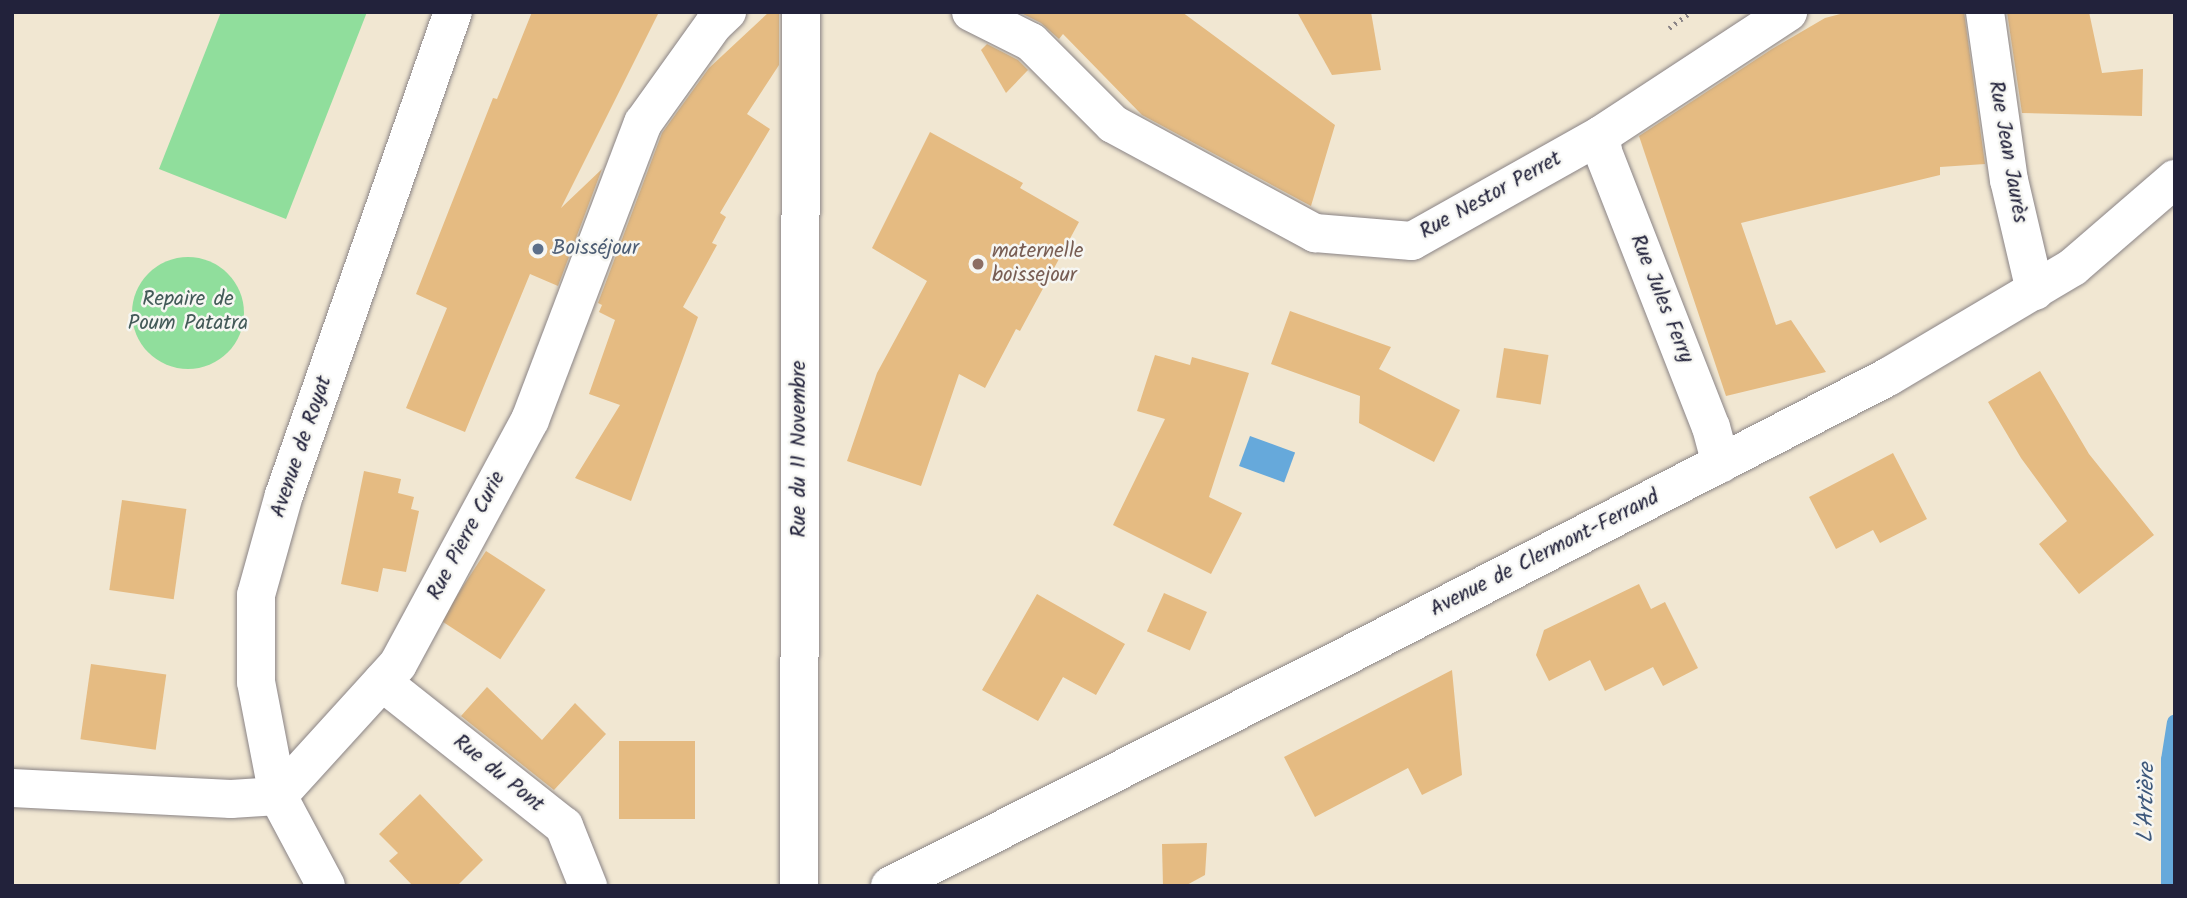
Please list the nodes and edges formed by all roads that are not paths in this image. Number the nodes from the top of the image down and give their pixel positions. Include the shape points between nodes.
1 (453, 12) edge
2 (801, 12) edge
3 (971, 12) edge
4 (1788, 12) edge
5 (1985, 12) edge
6 (717, 16) edge
7 (1601, 135) junction
8 (2175, 179) edge
9 (2035, 291) junction
10 (1721, 464) junction
11 (382, 682) junction
12 (12, 788) edge
13 (278, 796) junction
14 (326, 886) edge
15 (589, 886) edge
16 (799, 886) edge
17 (890, 886) edge

1 - 13 street, Avenue de Royat via 284,495 256,595 256,682
2 - 16 street, Rue du 11 Novembre
3 - 7 street, Rue Nestor Perret via 1031,42 1113,124 1315,233 1412,241
4 - 7 street, Rue Nestor Perret
5 - 9 street, Rue Jean Jaurès via 2009,180
6 - 11 street, Rue Pierre Curie via 643,123 530,420 398,664
7 - 10 street, Rue Jules Ferry via 1603,152 1711,427
8 - 9 street, Avenue de Clermont-Ferrand via 2073,267
9 - 10 street, Avenue de Clermont-Ferrand via 1888,377
10 - 17 street, Avenue de Clermont-Ferrand
11 - 13 street, Rue Pierre Curie
11 - 15 street, Rue du Pont via 564,826
12 - 13 street via 231,799
13 - 14 street, Avenue de Royat

